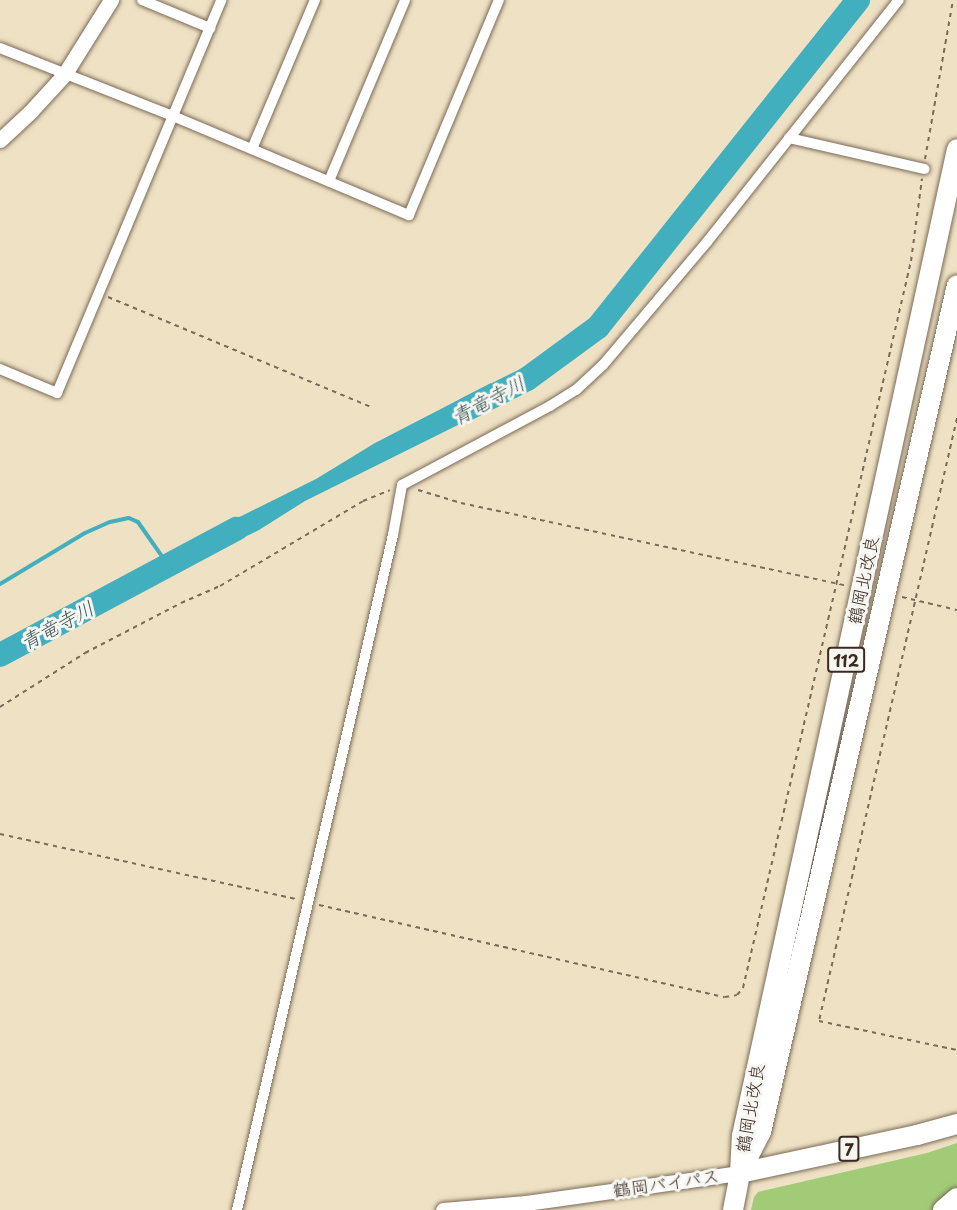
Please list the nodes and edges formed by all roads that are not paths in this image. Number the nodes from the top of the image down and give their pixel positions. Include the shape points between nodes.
1 (111, 0) edge
2 (142, 0) edge
3 (221, 0) edge
4 (315, 0) edge
5 (405, 0) edge
6 (499, 0) edge
7 (899, 0) edge
8 (210, 28) junction
9 (0, 48) edge
10 (64, 75) junction
11 (173, 116) junction
12 (789, 138) junction
13 (0, 140) edge
14 (252, 149) junction
15 (957, 149) edge
16 (924, 169) road end
17 (329, 181) junction
18 (957, 285) edge
19 (0, 369) edge
20 (957, 1124) edge
21 (740, 1173) junction
22 (957, 1198) edge
23 (237, 1210) edge
24 (443, 1210) edge
25 (733, 1210) edge
26 (943, 1210) edge

1 - 10 main road
2 - 8 street
3 - 8 street
4 - 14 street
5 - 17 street
6 - 17 street via 409,215
7 - 12 street
8 - 11 street
9 - 10 street
10 - 11 street
10 - 13 main road
11 - 14 street
11 - 19 street via 57,393
12 - 16 street
12 - 23 street via 643,320 576,390 402,485
14 - 17 street
15 - 21 highway, 鶴岡北改良 / 112 via 742,1136
18 - 21 highway, 鶴岡北改良 / 112 via 761,1132
20 - 21 highway, 鶴岡バイパス / 7
21 - 24 main road, 鶴岡バイパス via 526,1203
21 - 25 highway
22 - 26 highway

